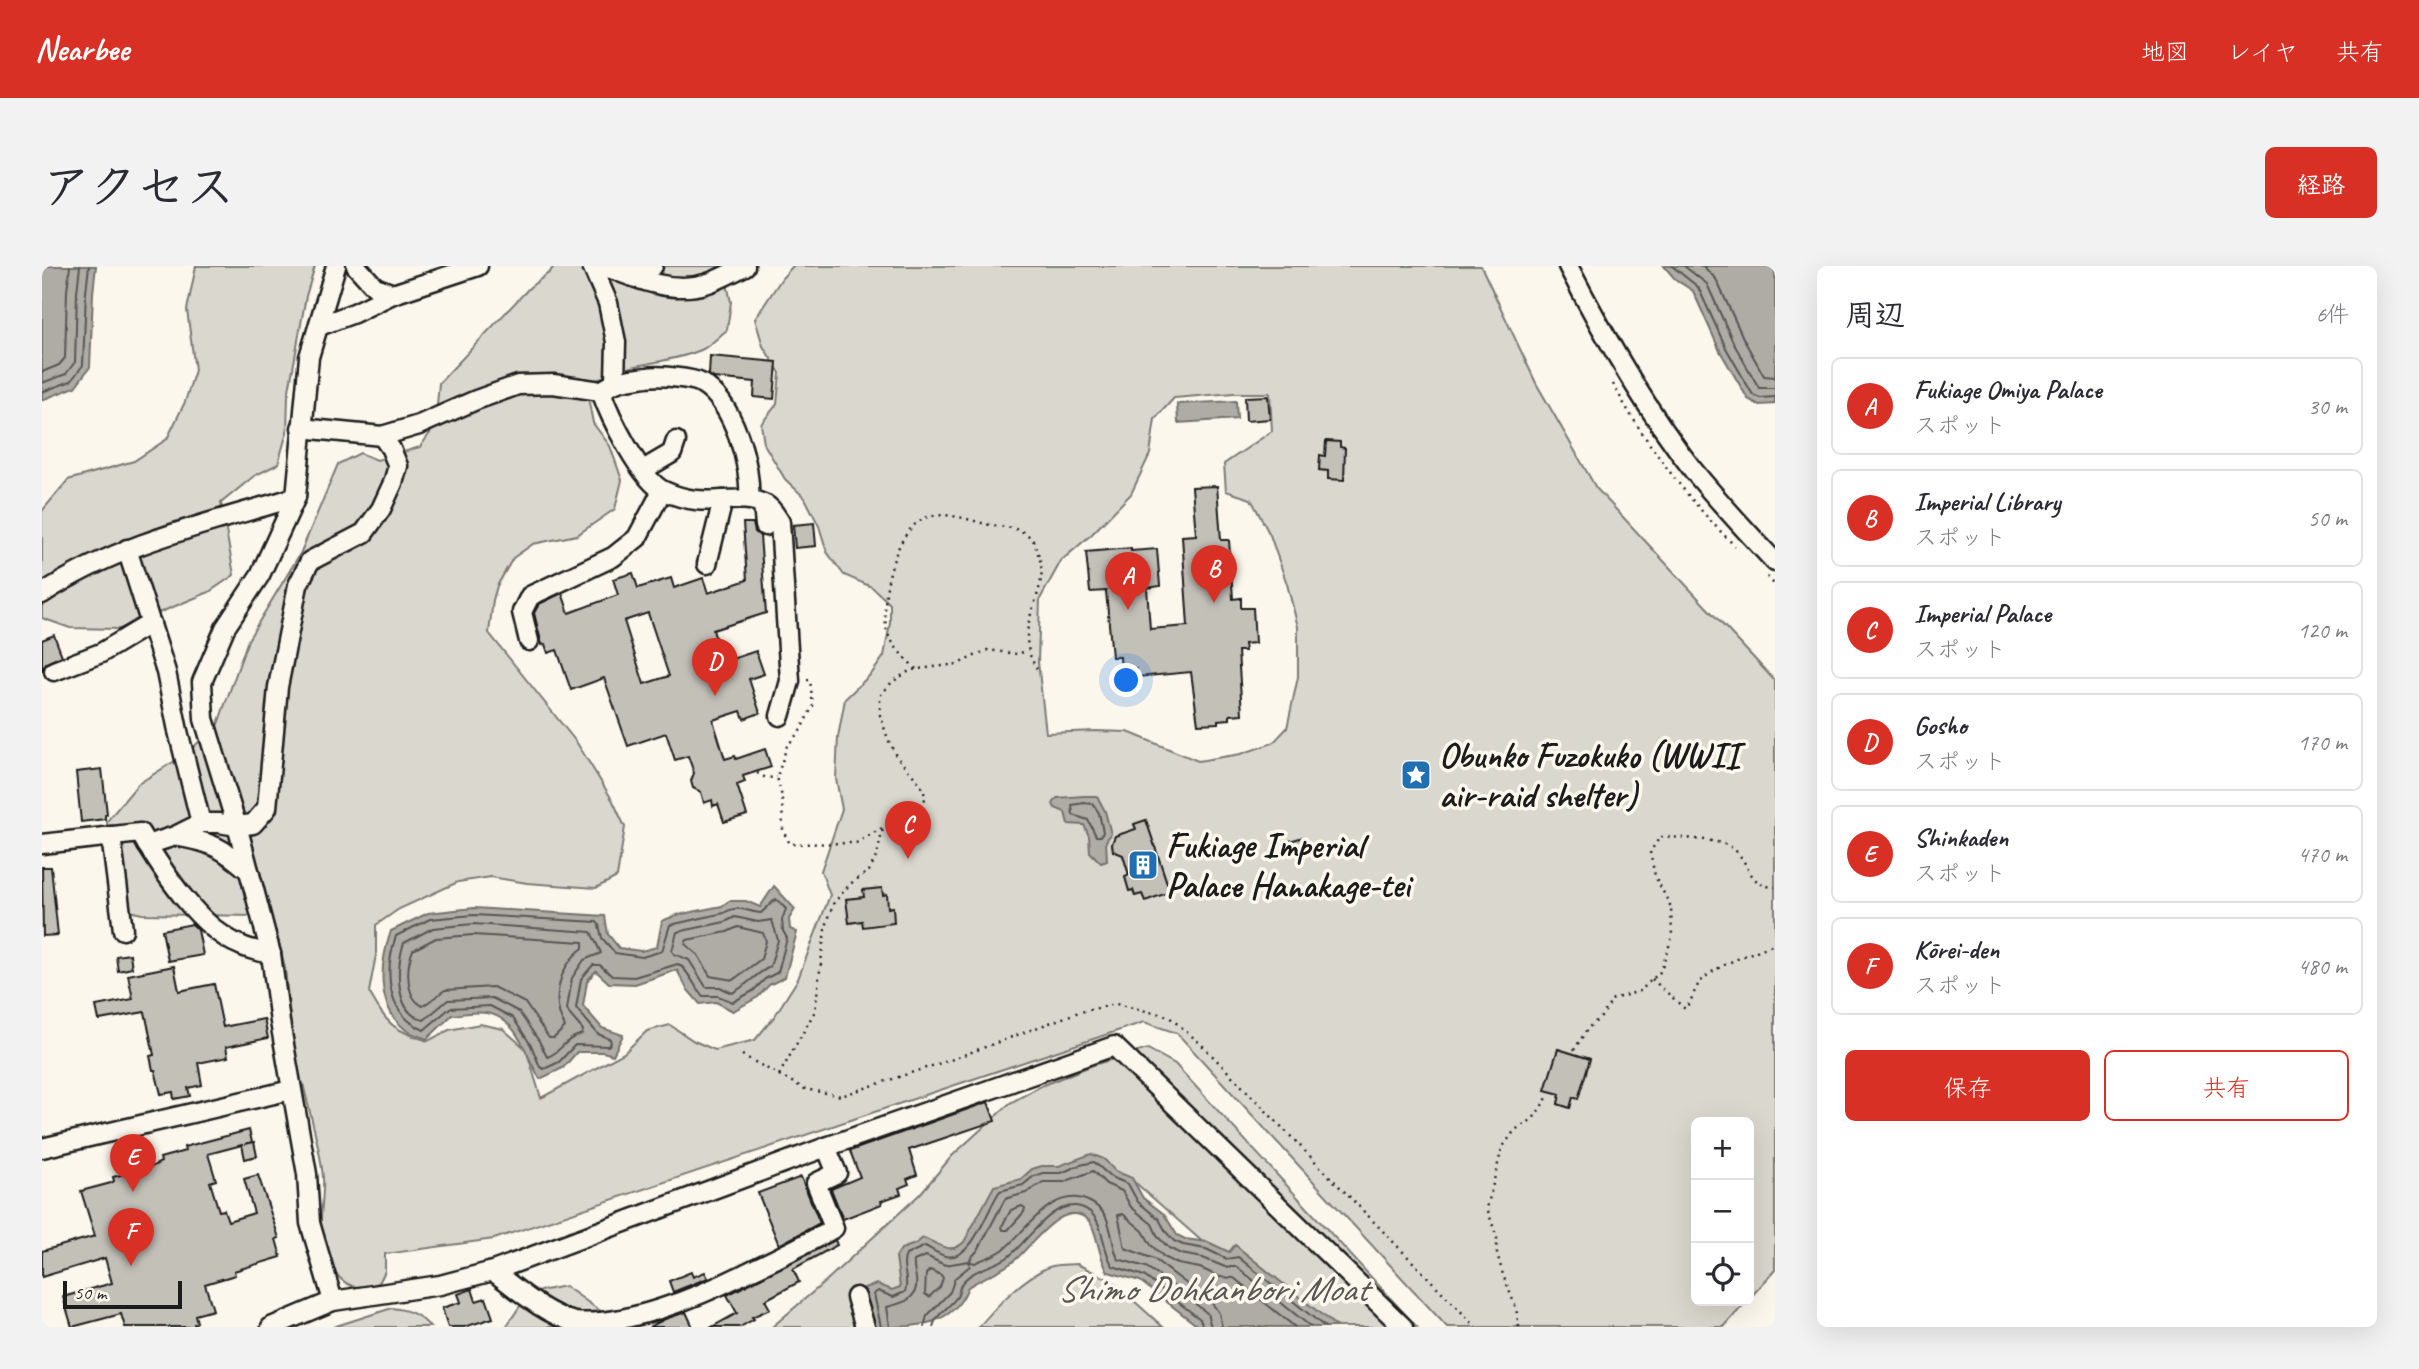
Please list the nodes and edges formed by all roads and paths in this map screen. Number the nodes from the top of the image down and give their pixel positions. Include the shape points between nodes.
1 (336, 266) edge
2 (356, 266) edge
3 (478, 266) edge
4 (592, 266) edge
5 (653, 266) edge
6 (745, 266) edge
7 (1568, 266) edge
8 (611, 269) edge
9 (393, 294) junction
10 (319, 326) junction
11 (608, 386) junction
12 (301, 428) junction
13 (382, 436) junction
14 (676, 441) dead end
15 (643, 470) junction
16 (662, 491) junction
17 (296, 498) junction
18 (723, 500) junction
19 (756, 502) junction
20 (765, 526) dead end
21 (127, 549) junction
22 (1775, 562) edge
23 (707, 564) dead end
24 (42, 594) edge
25 (151, 623) junction
26 (529, 641) dead end
27 (1027, 651) junction
28 (1037, 669) dead end
29 (917, 670) junction
30 (54, 671) dead end
31 (790, 681) junction
32 (780, 716) dead end
33 (757, 773) dead end
34 (777, 777) junction
35 (201, 823) junction
36 (237, 825) junction
37 (884, 827) junction
38 (111, 836) junction
39 (175, 836) junction
40 (42, 845) edge
41 (147, 845) junction
42 (249, 872) junction
43 (1775, 887) edge
44 (123, 930) dead end
45 (1775, 944) edge
46 (271, 954) junction
47 (1652, 979) junction
48 (1574, 1050) dead end
49 (742, 1055) dead end
50 (779, 1075) junction
51 (291, 1090) junction
52 (1549, 1096) dead end
53 (827, 1147) junction
54 (42, 1148) edge
55 (493, 1271) junction
56 (856, 1297) dead end
57 (333, 1301) junction
58 (271, 1327) edge
59 (865, 1327) edge
60 (1403, 1327) edge
61 (1476, 1327) edge
62 (1519, 1327) edge

1 - 10 street
2 - 9 street via 375,287
3 - 9 street
4 - 11 street via 608,303 616,342
5 - 8 street
6 - 8 street via 703,285 674,288
7 - 22 street via 1620,361 1666,432
9 - 10 street
10 - 12 street via 309,357
11 - 13 street via 518,385
11 - 15 street via 607,409
11 - 19 street via 656,376 701,383 728,408
12 - 13 street
12 - 17 street
13 - 36 street via 398,466 393,484 364,533 310,561 298,585 278,687 267,808 253,824
14 - 15 street via 671,453
15 - 16 street
16 - 18 street via 695,500
16 - 26 street via 637,538 621,551 530,596 522,612
17 - 21 street
17 - 36 street via 260,575 225,628 202,682 204,719
18 - 19 street
18 - 23 street
19 - 20 street
19 - 31 street via 768,506 780,522
21 - 24 street
21 - 25 street
25 - 30 street via 101,653
25 - 35 street
27 - 28 path
27 - 29 path via 987,650 958,664
27 - 29 path via 1026,631 1041,583 1042,563 1031,538 1015,529 930,516 910,527 885,590 888,633
29 - 37 path via 892,681 880,696 880,715 896,756 926,797 916,816
31 - 32 street
31 - 34 path via 810,680 813,706 787,746
33 - 34 path
34 - 37 path via 783,831 790,844 856,843
35 - 36 street
35 - 39 street
36 - 42 street
37 - 50 path via 869,871 850,884 834,904 825,930 815,1011
38 - 40 street
38 - 41 street via 140,833
38 - 44 street
39 - 41 street
39 - 42 street via 227,851
41 - 46 street via 177,890 206,922 238,945
42 - 46 street
43 - 47 path via 1751,878 1742,856 1727,845 1683,836 1660,837 1650,852 1655,876 1671,907 1672,937 1661,971
45 - 47 path via 1713,970 1698,984 1685,1009
46 - 51 street
47 - 48 path via 1640,991 1613,999
49 - 50 path
50 - 61 path via 805,1089 841,1096 1076,1013 1116,1004 1168,1017 1201,1044
51 - 54 street
51 - 57 street via 307,1174 310,1223
52 - 62 path via 1533,1119 1515,1130 1502,1148 1487,1208
53 - 55 street
53 - 55 street via 836,1173 816,1183 834,1228 673,1309 607,1326 574,1322 538,1306
53 - 60 street via 1114,1046
55 - 57 street via 440,1285
56 - 59 street
57 - 58 street

